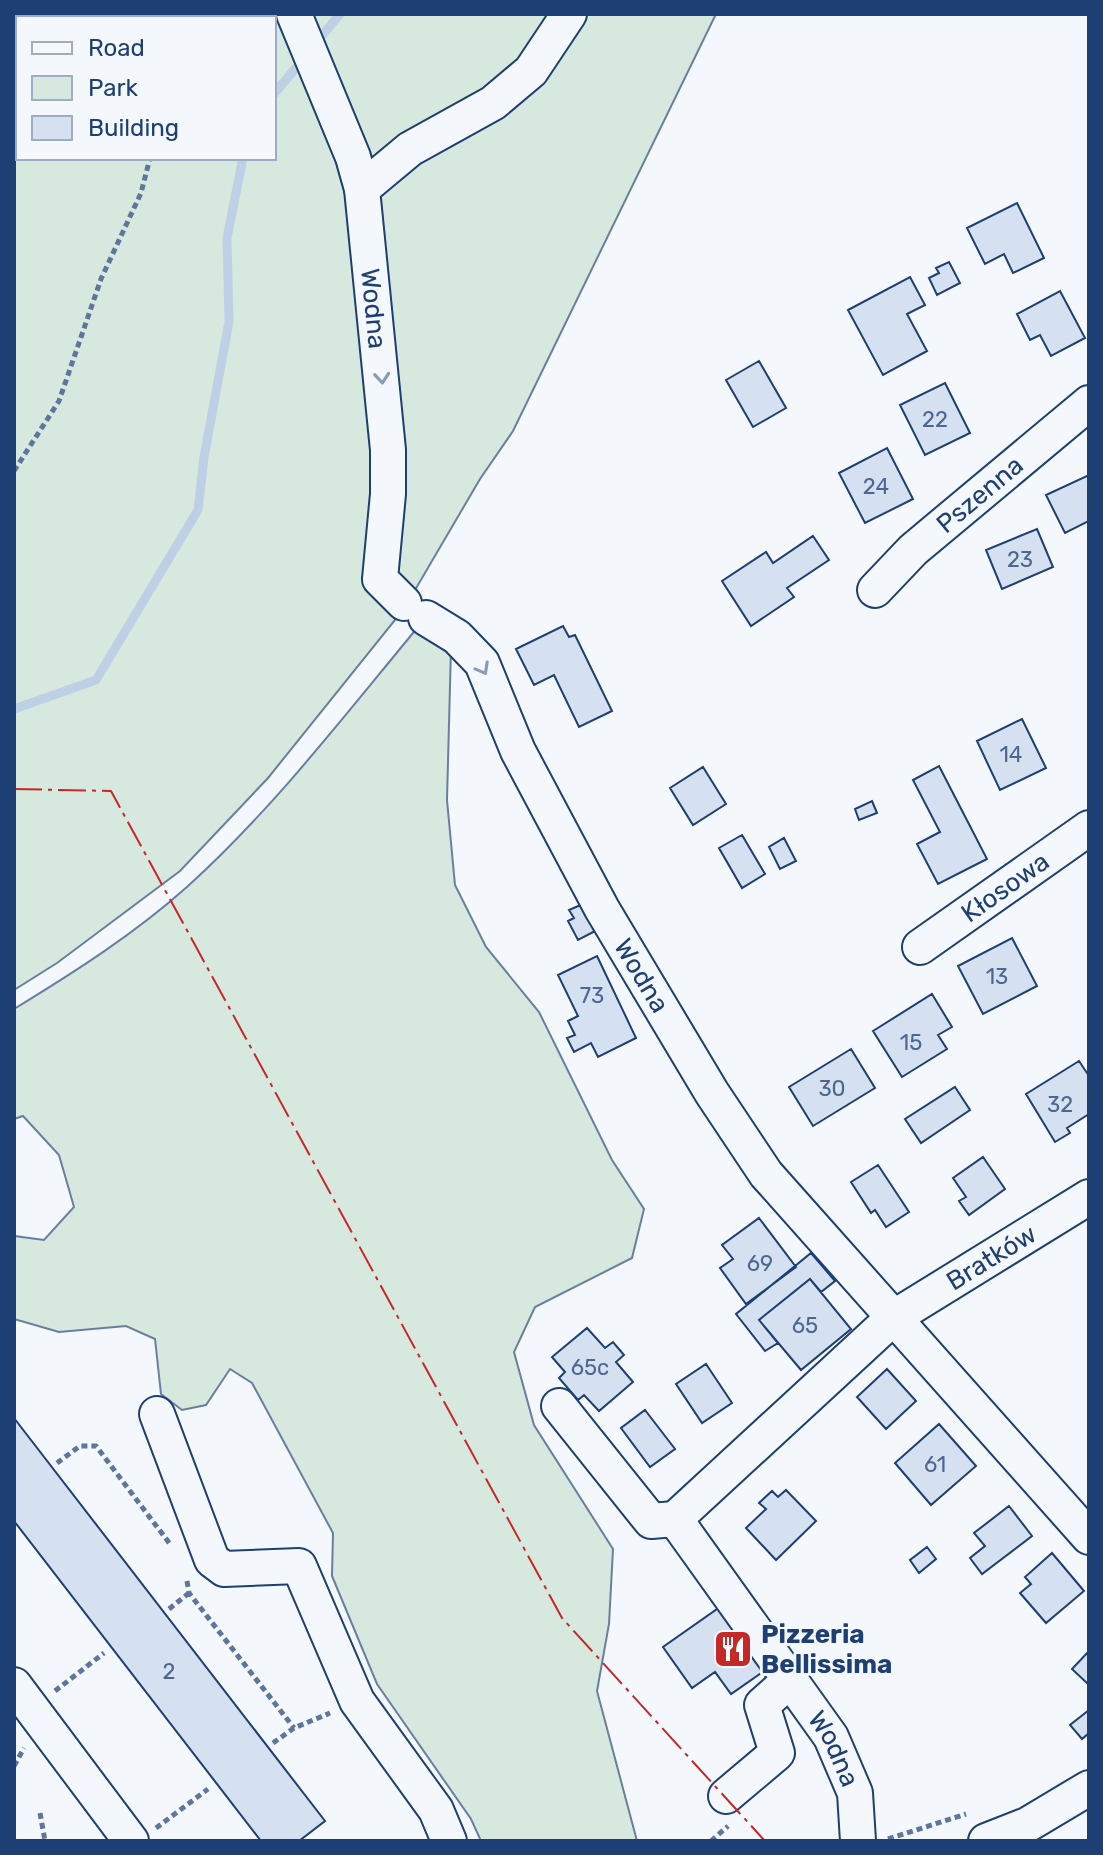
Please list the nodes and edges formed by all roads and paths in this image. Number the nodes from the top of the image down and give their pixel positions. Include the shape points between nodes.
1 (569, 14) edge
2 (297, 21) edge
3 (149, 160) edge
4 (362, 189) junction
5 (1089, 403) edge
6 (14, 471) edge
7 (875, 590) dead end
8 (1089, 828) edge
9 (920, 947) dead end
10 (1089, 1197) edge
11 (893, 1318) junction
12 (559, 1406) dead end
13 (157, 1414) dead end
14 (675, 1519) junction
15 (1089, 1537) edge
16 (189, 1593) dead end
17 (169, 1609) dead end
18 (104, 1653) dead end
19 (790, 1680) junction
20 (23, 1697) edge
21 (357, 1701) junction
22 (273, 1743) dead end
23 (417, 1787) junction
24 (1089, 1788) edge
25 (208, 1789) dead end
26 (726, 1796) dead end
27 (40, 1813) dead end
28 (141, 1837) edge
29 (45, 1841) edge
30 (430, 1841) edge
31 (449, 1841) edge
32 (858, 1841) edge
33 (986, 1841) edge

1 - 4 street via 531,71 493,103 410,149
2 - 4 street, Wodna
3 - 6 path via 59,401
4 -> 11 street, Wodna via 388,450 380,579 415,611 457,637 482,663 518,751 602,909 712,1093 766,1174
5 - 7 street, Pszenna via 913,550
8 - 9 street, Kłosowa
10 - 11 street, Bratków
11 - 14 street
11 - 15 street, Wodna
12 - 14 street via 651,1521
13 - 21 street via 212,1560 224,1569 299,1566
14 - 19 street, Wodna
16 - 17 path
18 - 20 path
19 - 26 street via 762,1705 777,1753
19 - 32 street, Wodna via 845,1764 855,1793
20 - 28 street
21 - 22 path via 294,1728
21 - 23 street
23 - 30 street
23 - 31 street via 436,1810
24 - 33 street via 1027,1825
25 - 28 path
27 - 29 path

